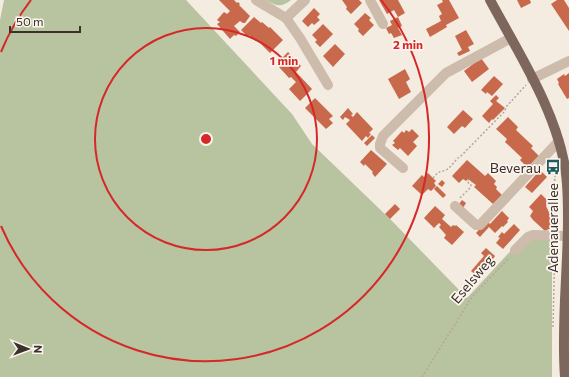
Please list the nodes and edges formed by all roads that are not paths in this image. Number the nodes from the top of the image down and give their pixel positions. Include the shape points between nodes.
1 (256, 0) edge
2 (305, 0) edge
3 (370, 0) edge
4 (490, 0) edge
5 (286, 18) junction
6 (383, 24) dead end
7 (509, 35) junction
8 (569, 60) edge
9 (532, 79) junction
10 (328, 85) dead end
11 (384, 126) dead end
12 (559, 141) junction
13 (566, 156) edge
14 (403, 168) dead end
15 (457, 203) road end
16 (568, 236) junction
17 (515, 250) road end
18 (568, 273) edge
19 (565, 377) edge

1 - 5 street
2 - 5 street
3 - 6 street
4 - 7 main road, Adenauerallee
5 - 10 street
7 - 9 main road, Adenauerallee
7 - 11 street via 441,69
7 - 14 street via 446,73 383,136 380,148
8 - 9 street
9 - 12 main road, Adenauerallee
12 - 13 main road, Adenauerallee
12 - 15 street via 480,225 476,225
13 - 16 main road, Adenauerallee
16 - 17 street via 555,239 528,237
16 - 18 main road, Adenauerallee
18 - 19 main road, Adenauerallee via 564,338

